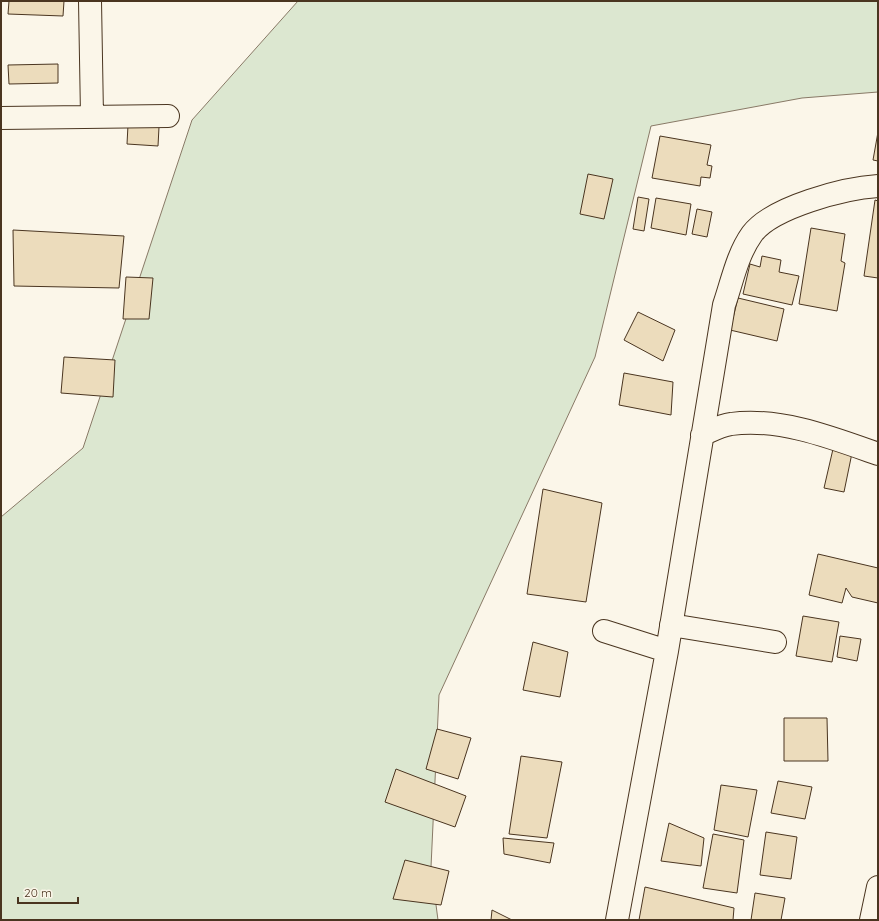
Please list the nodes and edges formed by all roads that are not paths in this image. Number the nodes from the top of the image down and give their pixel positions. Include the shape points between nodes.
1 (90, 1) edge
2 (92, 116) junction
3 (168, 116) dead end
4 (1, 118) edge
5 (878, 186) edge
6 (702, 435) junction
7 (878, 454) edge
8 (671, 625) junction
9 (604, 631) dead end
10 (776, 642) dead end
11 (667, 651) junction
12 (878, 886) edge
13 (617, 920) edge
14 (871, 920) edge

1 - 2 street
2 - 3 street
2 - 4 street
5 - 6 street via 858,187 797,206 768,220 752,234 741,252 724,305
6 - 7 street via 729,424 761,422 828,436
6 - 8 street
8 - 10 street
8 - 11 street
9 - 11 street
11 - 13 street
12 - 14 street

